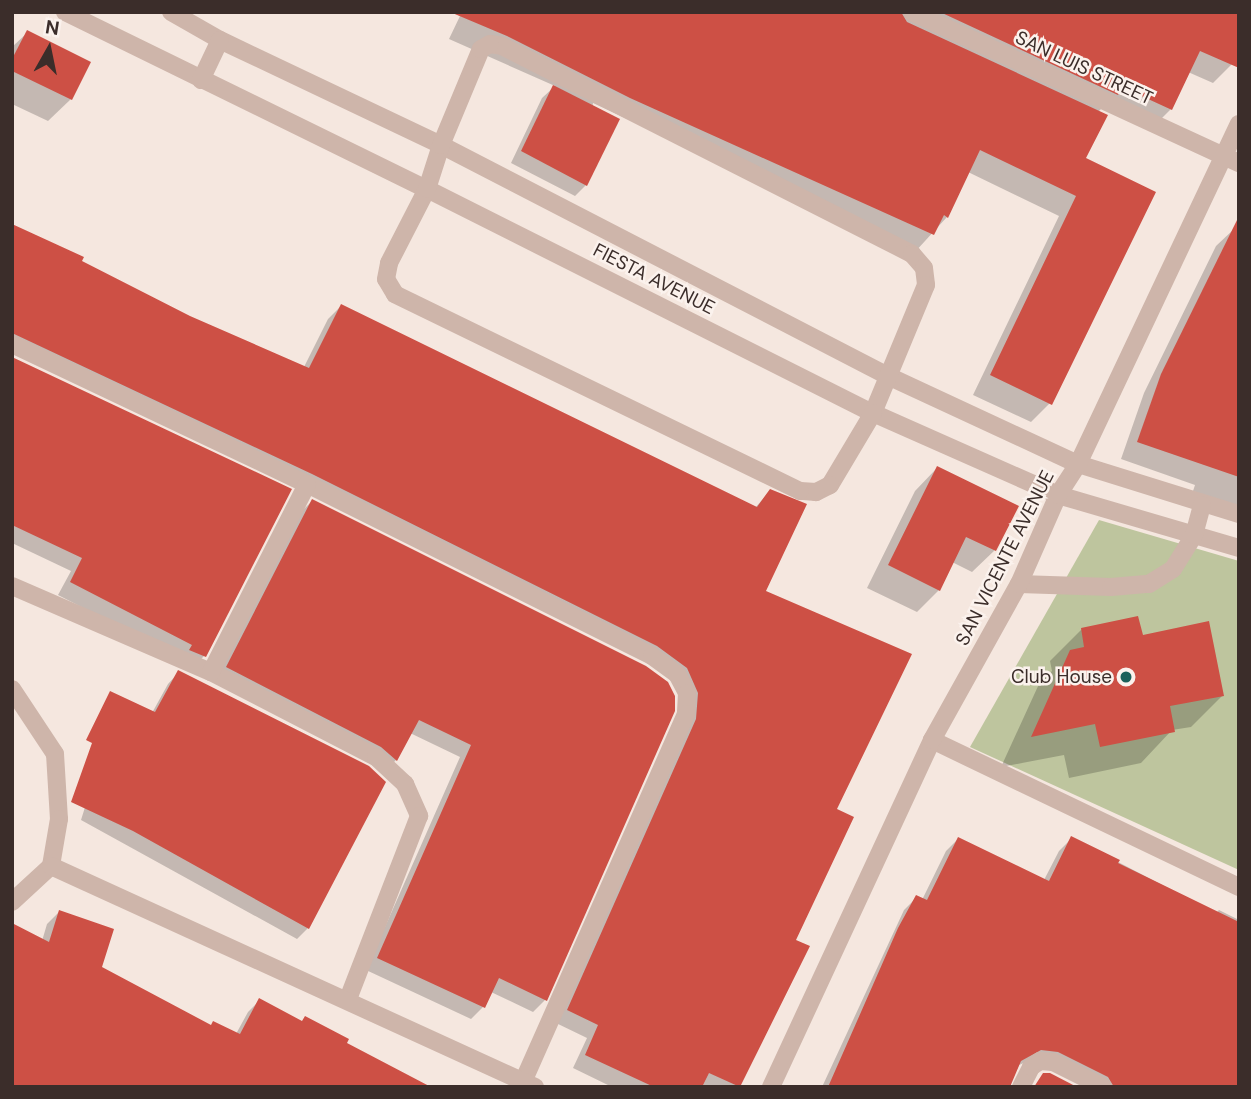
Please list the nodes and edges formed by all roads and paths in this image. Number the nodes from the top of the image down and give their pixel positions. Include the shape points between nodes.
1 (65, 12) edge
2 (171, 12) edge
3 (912, 12) edge
4 (220, 40) junction
5 (201, 80) junction
6 (1239, 124) edge
7 (441, 145) junction
8 (1231, 159) edge
9 (427, 189) junction
10 (12, 344) edge
11 (888, 376) junction
12 (873, 413) junction
13 (1078, 464) junction
14 (307, 484) junction
15 (1058, 495) junction
16 (1202, 505) junction
17 (1239, 514) edge
18 (1194, 535) junction
19 (1239, 548) edge
20 (1019, 584) junction
21 (12, 586) edge
22 (211, 672) junction
23 (12, 689) edge
24 (932, 740) junction
25 (51, 866) junction
26 (1239, 887) edge
27 (12, 902) edge
28 (348, 999) junction
29 (527, 1085) edge
30 (771, 1087) edge
31 (1021, 1087) edge
32 (1102, 1087) edge

1 - 5 street, FIESTA AVENUE
2 - 4 street, FIESTA AVENUE
3 - 8 street, SAN LUIS STREET
4 - 5 street
4 - 7 street, FIESTA AVENUE
5 - 9 street, FIESTA AVENUE
6 - 8 street, SAN VICENTE AVENUE
7 - 9 street
7 - 11 street, FIESTA AVENUE
7 - 11 street via 481,49 490,44 502,46 912,254 924,268 926,285
8 - 13 street, SAN VICENTE AVENUE
9 - 12 street, FIESTA AVENUE
9 - 12 street via 389,262 386,279 395,294 800,491 816,492 830,485
10 - 14 street
11 - 12 street
11 - 13 street, FIESTA AVENUE
12 - 15 street, FIESTA AVENUE
13 - 15 street, SAN VICENTE AVENUE
13 - 16 street, FIESTA AVENUE
14 - 22 street
14 - 29 street via 652,656 677,674 687,693 686,714
15 - 18 street, FIESTA AVENUE
15 - 20 street, SAN VICENTE AVENUE
16 - 17 street, FIESTA AVENUE
16 - 18 street
18 - 19 street, FIESTA AVENUE
18 - 20 street via 1173,569 1149,584
20 - 24 street, SAN VICENTE AVENUE
21 - 22 street
22 - 28 street via 376,757 413,797 419,816
23 - 25 street via 55,754 59,819
24 - 26 street
24 - 30 street, SAN VICENTE AVENUE
25 - 27 street
25 - 28 street
28 - 29 street
31 - 32 street via 1040,1060

